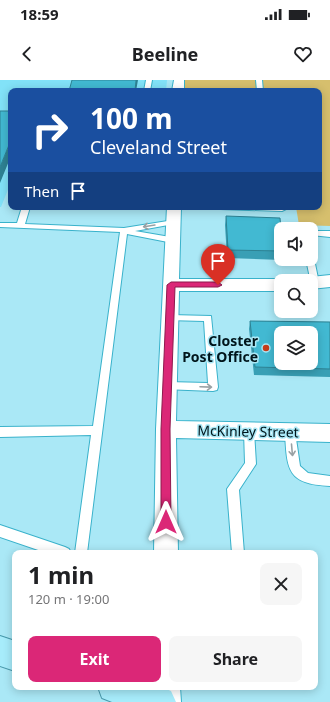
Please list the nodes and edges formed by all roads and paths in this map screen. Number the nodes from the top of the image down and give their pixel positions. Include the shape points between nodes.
1 (25, 210) edge
2 (174, 223) edge
3 (0, 225) edge
4 (20, 226) junction
5 (124, 230) junction
6 (318, 233) edge
7 (330, 234) edge
8 (313, 266) edge
9 (319, 282) edge
10 (171, 285) junction
11 (274, 285) edge
12 (170, 318) junction
13 (167, 386) junction
14 (166, 429) junction
15 (97, 430) junction
16 (249, 431) junction
17 (0, 432) edge
18 (290, 432) junction
19 (330, 433) edge
20 (330, 481) edge
21 (0, 531) edge
22 (56, 550) edge
23 (81, 550) edge
24 (166, 550) edge
25 (238, 550) edge
26 (0, 651) edge
27 (12, 655) edge
28 (122, 690) edge
29 (167, 690) edge
30 (160, 702) edge
31 (167, 702) edge

1 - 4 lane
2 -> 5 lane
2 - 5 lane via 151,237
2 - 10 street
3 - 4 lane
4 - 5 lane
5 - 15 lane
6 - 7 lane
8 - 9 lane
10 - 11 street
10 - 12 street
12 - 13 street
13 -> 12 lane via 213,387 208,318
13 - 14 street
14 - 16 street, McKinley Street
14 - 24 street
15 - 17 lane
15 - 23 lane
16 - 18 street, McKinley Street
16 - 25 lane via 251,464 233,489
18 - 19 street, McKinley Street
18 -> 20 lane via 293,468 301,476
21 - 22 lane
26 - 27 main road
28 - 30 main road
29 - 31 street

